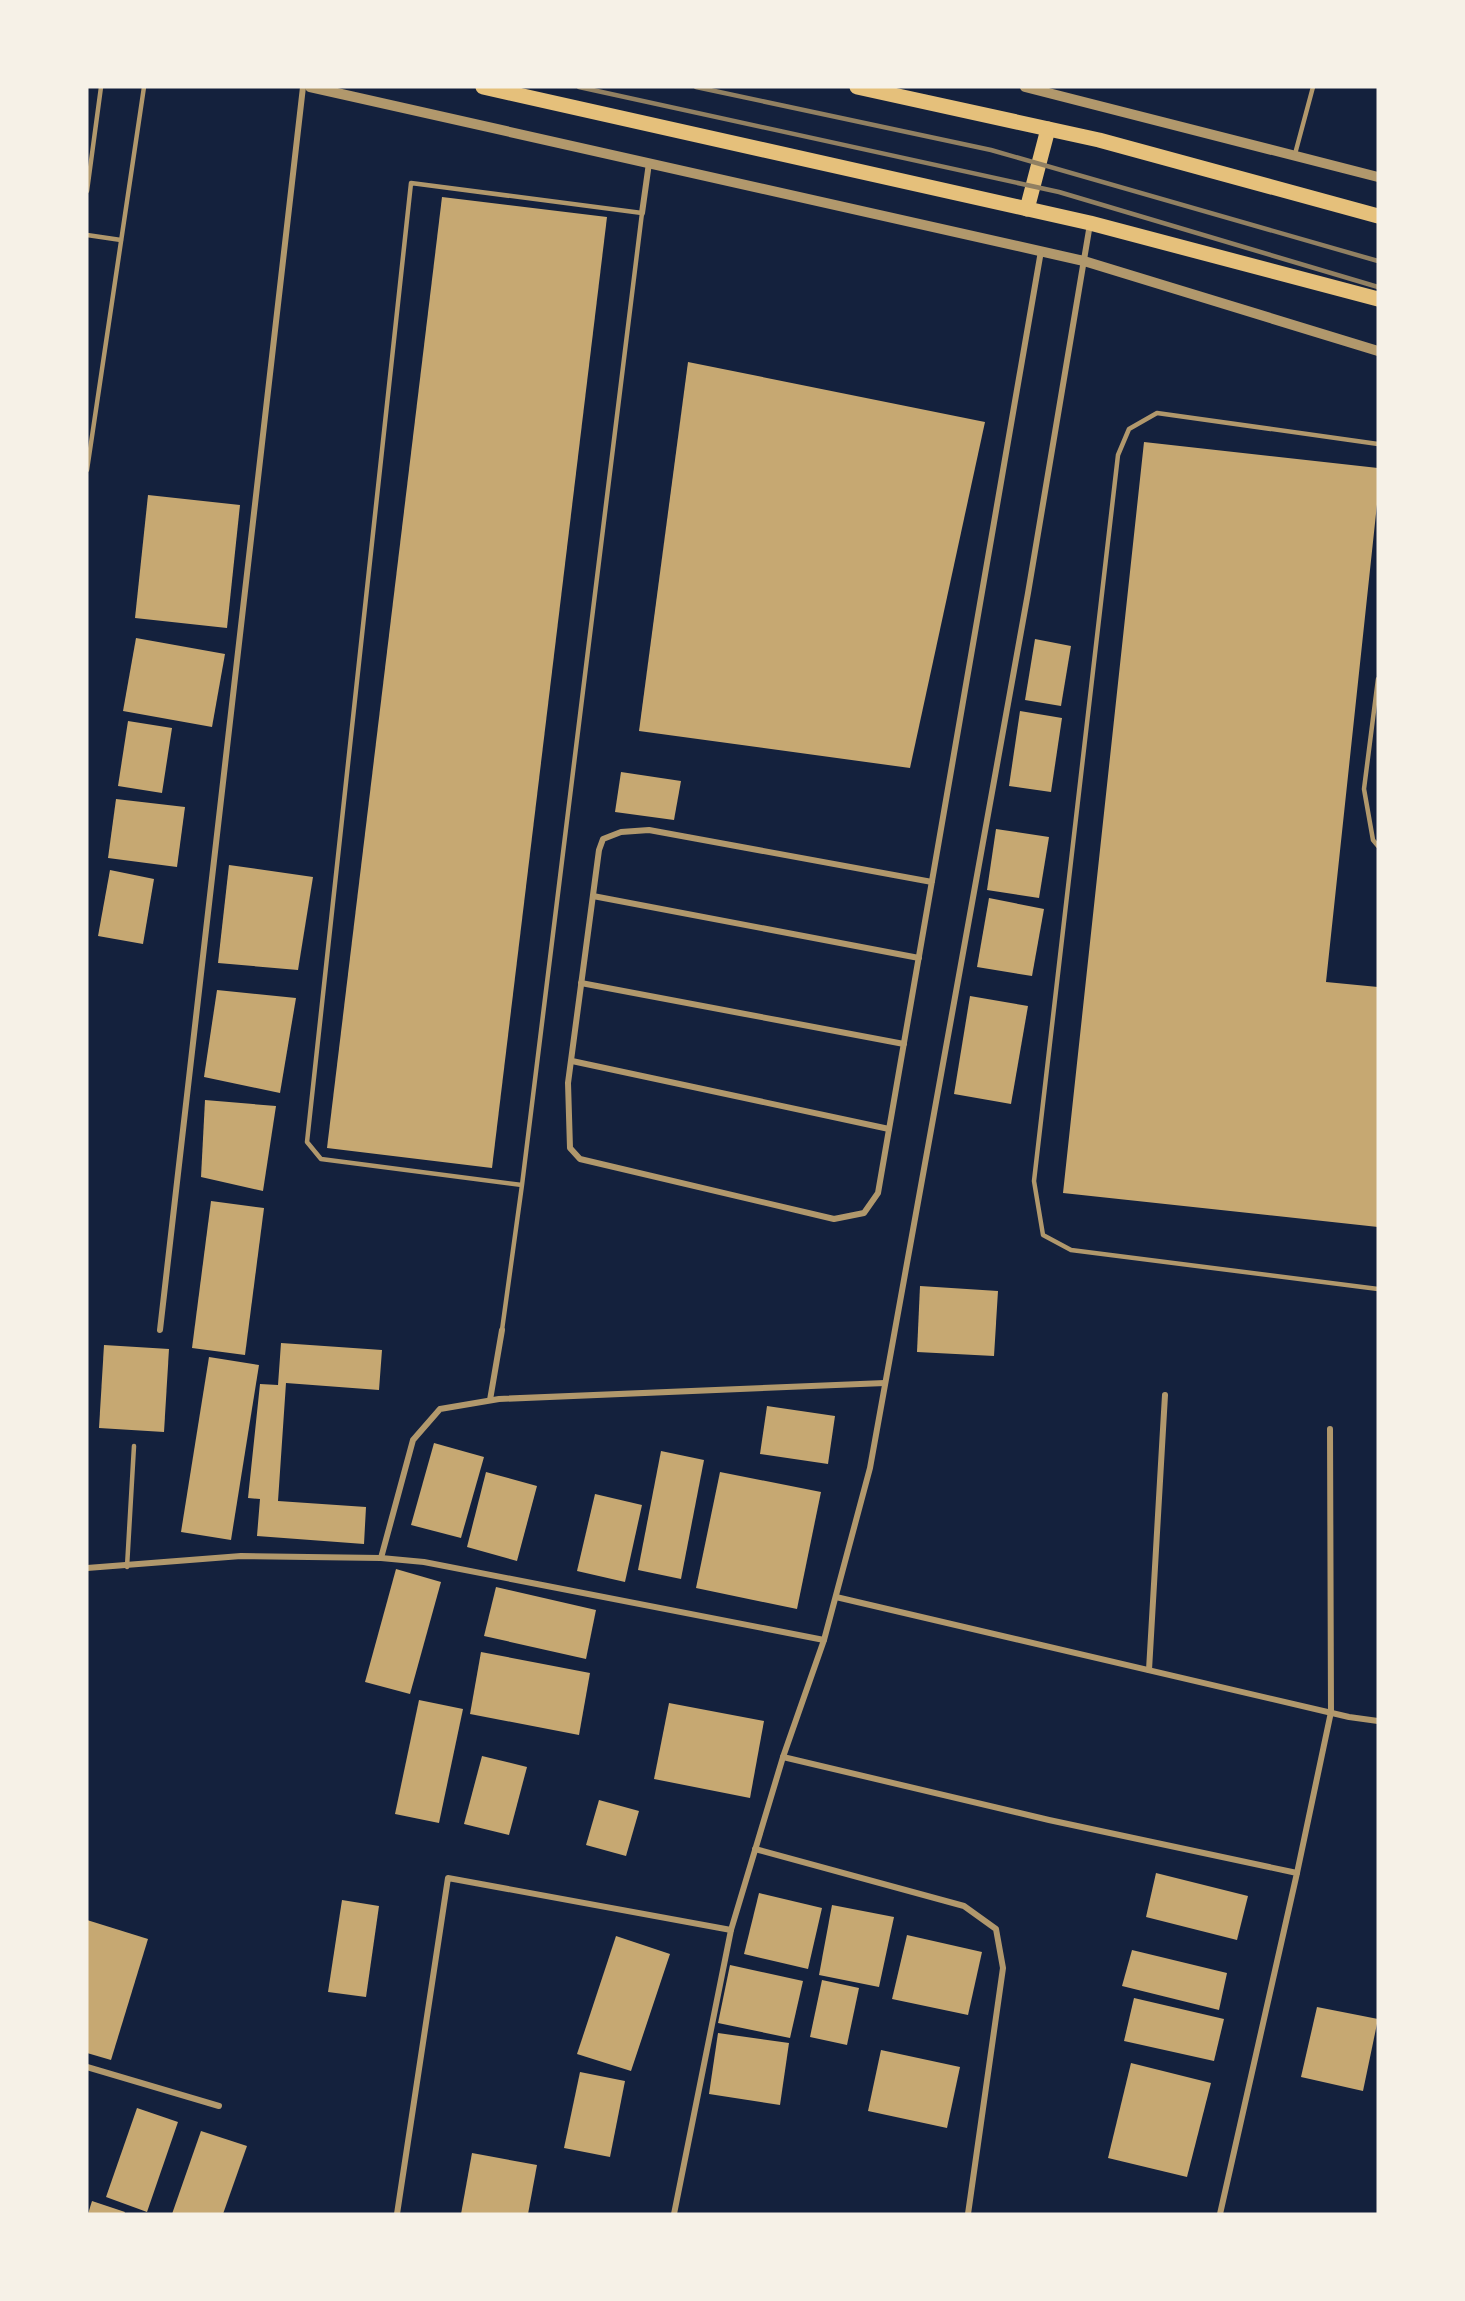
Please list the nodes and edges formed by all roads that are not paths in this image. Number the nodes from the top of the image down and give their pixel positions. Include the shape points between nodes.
1 (101, 87) edge
2 (144, 87) edge
3 (303, 87) edge
4 (310, 87) edge
5 (857, 87) edge
6 (1025, 87) edge
7 (1313, 87) edge
8 (488, 88) edge
9 (1048, 129) junction
10 (1294, 157) junction
11 (649, 163) junction
12 (1378, 177) edge
13 (87, 191) edge
14 (1027, 209) junction
15 (642, 213) junction
16 (1378, 216) edge
17 (1090, 224) junction
18 (87, 234) edge
19 (121, 240) junction
20 (1041, 251) junction
21 (1084, 261) junction
22 (1378, 299) edge
23 (1378, 351) edge
24 (1378, 444) edge
25 (87, 470) edge
26 (1378, 680) edge
27 (1378, 846) edge
28 (932, 882) junction
29 (593, 896) junction
30 (919, 958) junction
31 (581, 983) junction
32 (904, 1044) junction
33 (572, 1060) junction
34 (889, 1129) junction
35 (522, 1185) junction
36 (1378, 1288) edge
37 (160, 1330) dead end
38 (502, 1330) joint
39 (885, 1383) junction
40 (1164, 1395) dead end
41 (490, 1400) junction
42 (1330, 1429) dead end
43 (134, 1446) dead end
44 (381, 1558) junction
45 (127, 1567) junction
46 (87, 1568) edge
47 (836, 1597) junction
48 (824, 1640) junction
49 (1149, 1670) junction
50 (1331, 1712) junction
51 (1378, 1721) edge
52 (783, 1757) junction
53 (755, 1849) junction
54 (1297, 1873) junction
55 (730, 1930) junction
56 (87, 2067) edge
57 (219, 2106) dead end
58 (397, 2214) edge
59 (674, 2214) edge
60 (968, 2214) edge
61 (1220, 2214) edge

1 - 13 lane
2 - 19 lane
3 - 37 street
4 - 11 street
5 - 9 main road
6 - 10 street
7 - 10 lane
8 - 14 main road
9 - 14 main road
9 - 16 main road
10 - 12 street
11 - 15 street
11 - 20 street
14 - 17 main road
15 - 35 lane
15 - 35 lane via 411,183 307,1142 321,1159
17 - 21 street
17 - 22 main road
18 - 19 lane
19 - 25 lane
20 - 21 street
20 - 28 street
21 - 23 street
21 - 39 street
24 - 36 lane via 1157,412 1129,429 1118,455 1034,1181 1043,1235 1071,1250
26 - 27 lane via 1364,789 1373,840
28 - 29 street via 640,831 621,832 603,839
28 - 30 street
29 - 30 street
29 - 31 street
30 - 32 street
31 - 32 street
31 - 33 street
32 - 34 street
33 - 34 street
33 - 34 street via 568,1083 570,1148 579,1159 834,1219 864,1214 878,1193
35 - 38 lane
38 - 41 street
39 - 41 street
39 - 47 street via 870,1468
40 - 49 street
41 - 44 street via 440,1409 413,1440
42 - 50 street
43 - 45 lane
44 - 45 street via 241,1556
44 - 48 street via 424,1562
45 - 46 street
47 - 48 street
47 - 49 street
48 - 52 street
49 - 50 street
50 - 51 street
50 - 54 street
52 - 53 street
52 - 54 street
53 - 55 street
53 - 60 street via 964,1906 996,1929 1004,1968
54 - 61 street
55 - 58 street via 448,1878
55 - 59 street
56 - 57 street

